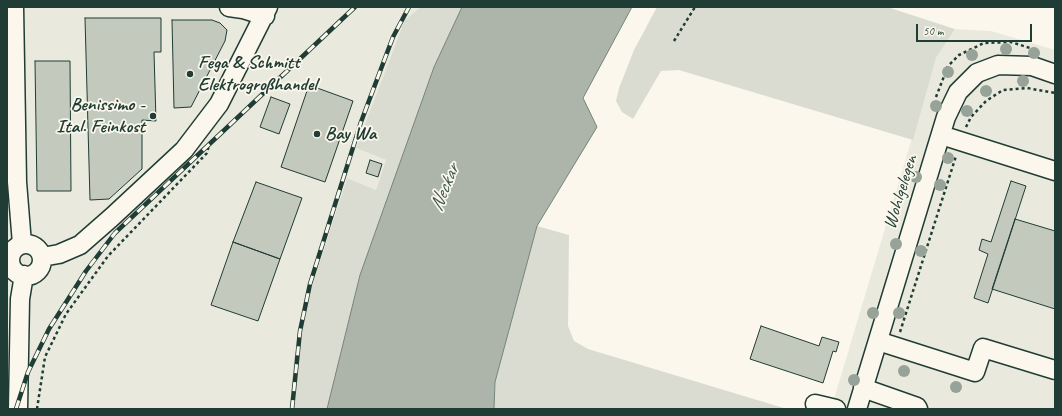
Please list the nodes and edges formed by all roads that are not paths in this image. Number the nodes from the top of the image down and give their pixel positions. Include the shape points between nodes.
1 (14, 7) edge
2 (228, 7) edge
3 (266, 12) edge
4 (1055, 74) edge
5 (941, 134) junction
6 (1055, 171) edge
7 (22, 244) junction
8 (42, 257) junction
9 (9, 264) edge
10 (24, 276) junction
11 (878, 341) junction
12 (1055, 370) edge
13 (863, 388) junction
14 (815, 404) dead end
15 (18, 409) edge
16 (836, 409) edge
17 (857, 409) edge
18 (918, 409) edge

1 - 7 street via 17,182
2 - 3 street
3 - 8 street via 219,104 184,150 80,245 60,254
4 - 5 street, Wohlgelegen via 1032,66 998,65 977,73 958,92
5 - 6 street
5 - 11 street, Wohlgelegen
7 - 8 street via 33,245
7 - 9 street via 11,254
8 - 10 street via 38,271
9 - 10 street
10 - 15 street via 20,299
11 - 12 street via 975,372 983,348
11 - 13 street, Wohlgelegen
13 - 17 street, Wohlgelegen
13 - 18 street
14 - 16 street

